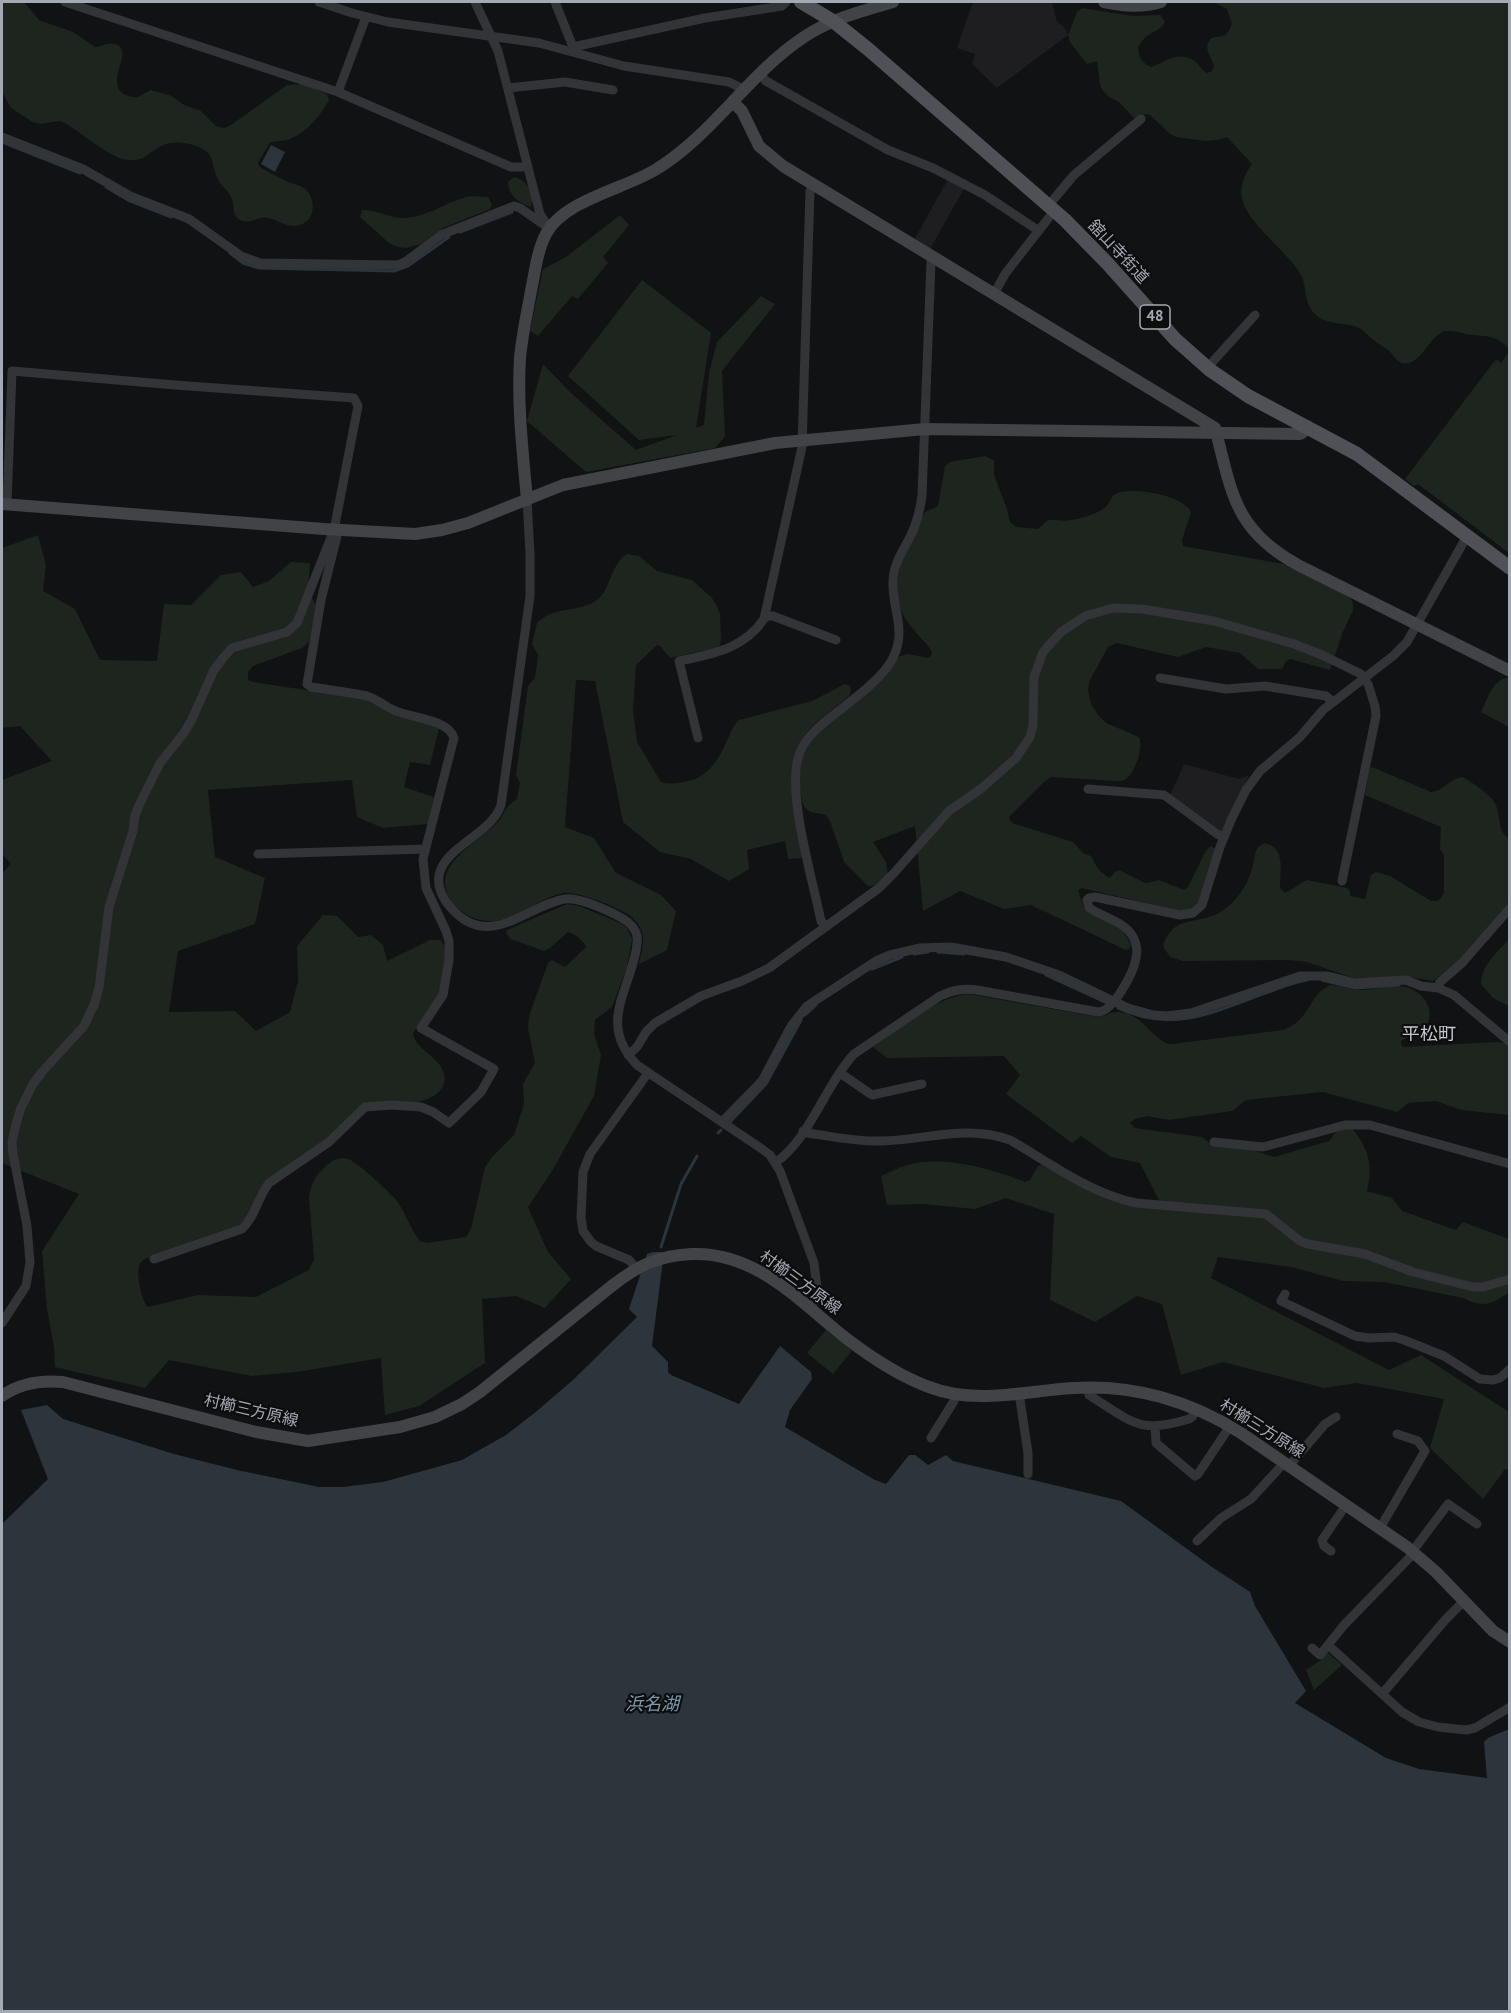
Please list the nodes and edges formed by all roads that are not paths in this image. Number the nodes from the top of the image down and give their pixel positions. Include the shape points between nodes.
1 (65, 2) edge
2 (475, 2) edge
3 (555, 2) edge
4 (786, 2) edge
5 (801, 2) edge
6 (893, 2) edge
7 (1104, 2) edge
8 (1161, 2) edge
9 (325, 3) edge
10 (366, 17) junction
11 (833, 21) junction
12 (491, 36) junction
13 (574, 50) junction
14 (760, 75) junction
15 (508, 88) junction
16 (613, 90) dead end
17 (745, 90) junction
18 (338, 92) junction
19 (733, 102) junction
20 (1141, 119) dead end
21 (2, 137) edge
22 (528, 167) junction
23 (814, 185) junction
24 (1051, 209) junction
25 (550, 229) junction
26 (1039, 231) junction
27 (934, 258) junction
28 (994, 294) junction
29 (1255, 315) dead end
30 (1207, 368) junction
31 (1307, 426) junction
32 (925, 429) junction
33 (1216, 433) junction
34 (803, 441) junction
35 (526, 500) junction
36 (4, 504) edge
37 (334, 530) junction
38 (1467, 536) junction
39 (1509, 568) edge
40 (765, 616) junction
41 (1419, 625) junction
42 (836, 640) dead end
43 (1509, 671) edge
44 (1160, 678) dead end
45 (1364, 678) junction
46 (1333, 702) junction
47 (698, 738) dead end
48 (1088, 789) dead end
49 (1224, 837) junction
50 (424, 849) junction
51 (258, 854) dead end
52 (439, 876) junction
53 (424, 878) junction
54 (1342, 881) dead end
55 (1509, 908) edge
56 (826, 927) junction
57 (1438, 988) junction
58 (1115, 1002) junction
59 (1509, 1042) edge
60 (628, 1055) junction
61 (648, 1073) junction
62 (840, 1073) junction
63 (922, 1084) dead end
64 (722, 1122) junction
65 (803, 1131) junction
66 (1214, 1142) dead end
67 (776, 1162) junction
68 (1509, 1164) edge
69 (154, 1259) dead end
70 (636, 1268) junction
71 (1509, 1279) edge
72 (1285, 1294) dead end
73 (810, 1307) junction
74 (2, 1323) edge
75 (1509, 1369) edge
76 (1088, 1387) junction
77 (1019, 1393) junction
78 (956, 1394) junction
79 (2, 1396) edge
80 (1197, 1409) junction
81 (1336, 1417) dead end
82 (1230, 1426) junction
83 (1155, 1427) junction
84 (1397, 1434) dead end
85 (931, 1437) dead end
86 (1287, 1464) junction
87 (1028, 1474) dead end
88 (1346, 1505) junction
89 (1478, 1524) dead end
90 (1380, 1528) junction
91 (1197, 1541) dead end
92 (1331, 1551) dead end
93 (1413, 1552) junction
94 (1464, 1601) junction
95 (1509, 1642) edge
96 (1328, 1645) junction
97 (1312, 1648) dead end
98 (1382, 1694) junction
99 (1509, 1707) edge

1 - 18 street
2 - 12 street
3 - 13 street
4 - 13 street via 782,6 705,18
5 - 11 main road, 舘山寺街道 / 48
6 - 11 street
7 - 8 street via 1134,7
9 - 10 street
10 - 12 street
10 - 18 street
11 - 14 street via 797,42
11 - 24 main road, 舘山寺街道 / 48
12 - 13 street
12 - 15 street
13 - 17 street via 624,66 729,82
14 - 17 street
14 - 26 street via 884,147 985,195
15 - 16 street via 565,82
15 - 22 street
17 - 19 street
18 - 22 street via 511,167
19 - 23 street via 742,111 759,146
19 - 25 street via 664,164 584,203
20 - 24 street via 1074,176
21 - 25 street via 83,169 130,196 189,219 241,256 260,263 398,265 446,232 514,206
22 - 25 street via 540,214
23 - 27 street
23 - 34 street via 810,191
24 - 26 street
24 - 30 main road, 舘山寺街道 / 48
25 - 35 street via 536,265 520,357
26 - 28 street
27 - 28 street
27 - 32 street
28 - 33 street via 1215,428
29 - 30 street
30 - 31 main road, 舘山寺街道 / 48 via 1235,388
31 - 33 street via 1302,434
31 - 38 main road, 舘山寺街道 / 48 via 1368,461
32 - 33 street
32 - 34 street
32 - 56 street via 920,510 894,571 900,628 897,648 882,674 810,735 796,767 801,828 821,921
33 - 41 street via 1239,510 1254,533 1298,565
34 - 35 street via 572,483
34 - 40 street
35 - 37 street via 433,532
35 - 52 street via 531,567 529,603 501,805 493,819 445,862
36 - 37 street
36 - 37 street via 12,370 354,398 358,406
37 - 50 street via 337,536 307,684 371,697 393,710 428,719 450,730 454,738
37 - 74 street via 297,623 287,632 232,648 223,658 184,733 160,763 135,815 110,907 99,988 91,1014 37,1078 16,1124 13,1154 30,1262 26,1286
38 - 39 main road, 舘山寺街道 / 48
38 - 41 street
40 - 42 street
40 - 47 street via 759,627 726,651 679,661
41 - 43 street
41 - 45 street via 1401,650
44 - 46 street via 1226,689 1265,686 1326,696
45 - 46 street
45 - 54 street via 1376,716
45 - 56 street via 1308,650 1214,621 1128,607 1085,616 1061,632 1043,652 1034,677 1030,737 1016,758 949,811 887,881
46 - 49 street via 1253,780
48 - 49 street via 1164,795
49 - 58 street via 1205,900 1193,914 1180,915 1095,897 1087,900 1089,908 1126,928 1137,947 1136,962
50 - 51 street
50 - 53 street
52 - 53 street
52 - 60 street via 441,892 450,908 473,924 501,925 574,898 631,924 637,944 617,1018 620,1039
53 - 69 street via 450,950 443,995 421,1028 494,1069 481,1092 449,1123 421,1107 365,1107 337,1135 269,1183 242,1229
55 - 57 street
56 - 60 street via 769,968 701,996 655,1023
57 - 58 street via 1401,980 1355,983 1309,975 1179,1016 1146,1014
57 - 59 street via 1461,1000
58 - 62 street via 1098,1012 958,989 940,996 860,1049
58 - 64 street via 1042,968 988,953 936,947 890,955 863,968 807,1006 791,1026 762,1081
60 - 61 street
61 - 64 street
61 - 70 street via 590,1154 583,1172 583,1231 596,1246 629,1260
62 - 63 street via 872,1095
62 - 65 street
64 - 67 street
65 - 67 street
65 - 71 street via 880,1141 969,1132 997,1135 1095,1190 1122,1200 1266,1214 1308,1244 1365,1254 1463,1285 1483,1287
66 - 68 street via 1263,1147 1345,1125 1370,1125
67 - 73 street via 814,1263 818,1296
70 - 73 street, 村櫛三方原線 via 660,1258 706,1254 740,1261
70 - 79 street, 村櫛三方原線 via 480,1392 435,1417 400,1427 308,1441 256,1432 63,1382 32,1382
72 - 75 street via 1281,1301 1349,1333 1404,1340 1443,1356 1480,1379 1493,1380
73 - 78 street, 村櫛三方原線 via 850,1342 893,1370
76 - 77 street, 村櫛三方原線
76 - 80 street, 村櫛三方原線 via 1144,1393
76 - 83 street via 1089,1395 1124,1418
77 - 78 street, 村櫛三方原線
77 - 87 street
78 - 85 street
80 - 82 street, 村櫛三方原線
80 - 83 street via 1189,1419
81 - 86 street
82 - 83 street via 1195,1476 1156,1443
82 - 86 street, 村櫛三方原線
84 - 90 street via 1418,1441 1425,1450
86 - 88 street, 村櫛三方原線
86 - 91 street via 1251,1499 1221,1518
88 - 90 street, 村櫛三方原線
88 - 92 street via 1322,1540
89 - 93 street via 1448,1504
90 - 93 street, 村櫛三方原線
93 - 94 street, 村櫛三方原線
93 - 96 street
94 - 95 street, 村櫛三方原線
94 - 98 street
96 - 97 street via 1320,1655
96 - 98 street
98 - 99 street via 1419,1722 1457,1730 1475,1728

